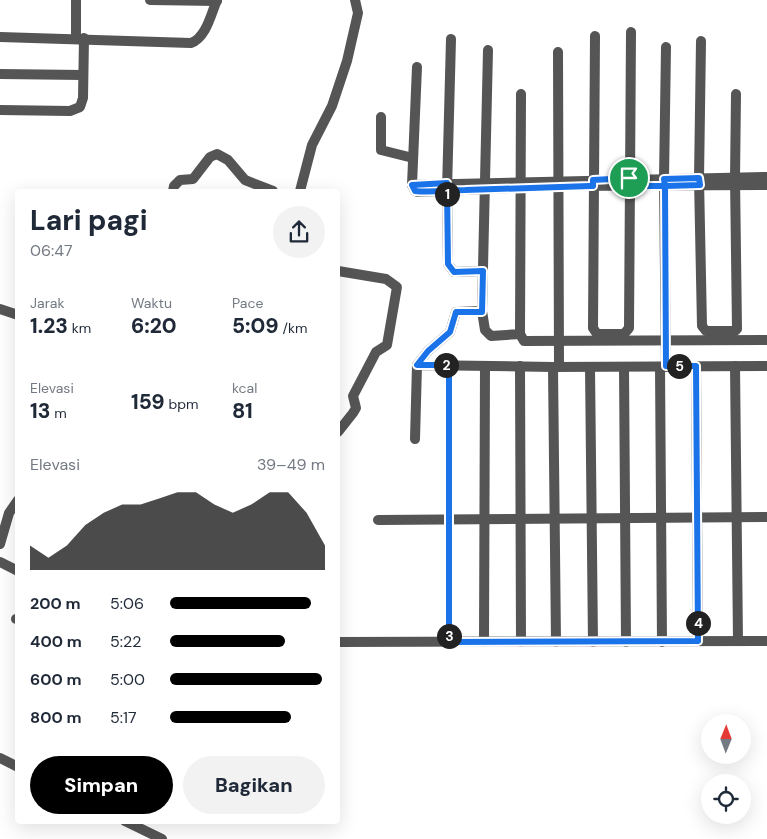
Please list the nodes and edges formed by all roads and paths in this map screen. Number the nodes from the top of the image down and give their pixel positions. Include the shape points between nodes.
1 (76, 0) edge
2 (150, 0) edge
3 (217, 0) edge
4 (355, 0) edge
5 (631, 32) dead end
6 (595, 36) dead end
7 (0, 37) edge
8 (80, 38) junction
9 (451, 39) dead end
10 (701, 41) dead end
11 (666, 47) dead end
12 (488, 50) dead end
13 (558, 52) dead end
14 (417, 67) dead end
15 (0, 74) edge
16 (83, 75) junction
17 (521, 94) dead end
18 (736, 94) dead end
19 (0, 110) edge
20 (381, 118) dead end
21 (413, 158) junction
22 (767, 177) edge
23 (629, 182) junction
24 (664, 182) junction
25 (699, 182) junction
26 (735, 182) junction
27 (557, 183) junction
28 (593, 183) junction
29 (522, 185) junction
30 (767, 185) edge
31 (484, 186) junction
32 (447, 187) junction
33 (173, 189) edge
34 (268, 189) edge
35 (301, 189) edge
36 (340, 271) edge
37 (483, 271) junction
38 (0, 309) edge
39 (482, 312) junction
40 (15, 314) edge
41 (520, 334) junction
42 (666, 340) junction
43 (767, 340) edge
44 (559, 341) junction
45 (417, 365) junction
46 (449, 365) junction
47 (484, 366) junction
48 (520, 366) junction
49 (696, 366) junction
50 (735, 366) junction
51 (767, 366) edge
52 (556, 367) junction
53 (590, 367) junction
54 (624, 367) junction
55 (663, 367) junction
56 (340, 429) edge
57 (415, 439) dead end
58 (15, 504) edge
59 (520, 517) junction
60 (555, 517) junction
61 (591, 517) junction
62 (626, 517) junction
63 (661, 517) junction
64 (697, 517) junction
65 (737, 517) junction
66 (767, 517) edge
67 (484, 518) junction
68 (378, 520) dead end
69 (450, 520) junction
70 (2, 532) edge
71 (0, 544) edge
72 (0, 562) edge
73 (15, 570) edge
74 (698, 641) junction
75 (738, 641) junction
76 (767, 641) edge
77 (340, 642) edge
78 (449, 642) junction
79 (484, 642) junction
80 (521, 642) junction
81 (556, 642) junction
82 (593, 642) junction
83 (626, 642) junction
84 (662, 642) junction
85 (0, 758) edge
86 (15, 766) edge
87 (130, 824) edge
88 (150, 837) edge
89 (162, 839) edge

1 - 8 street
2 - 3 street
3 - 8 street via 202,34 191,43
4 - 35 street via 358,13 347,61 332,106 312,145
5 - 23 street
6 - 28 street
7 - 8 street
8 - 16 street
9 - 32 street
10 - 25 street
11 - 24 street
12 - 31 street
13 - 27 street
14 - 21 street
15 - 16 street
16 - 19 street via 80,107 70,111
17 - 29 street
18 - 26 street
20 - 21 street via 381,150
21 - 32 street via 412,185 415,191
22 - 26 street
23 - 24 street
23 - 28 street
23 - 28 street via 629,328 624,334 598,334 593,328
24 - 25 street
24 - 42 street
25 - 26 street
25 - 26 street via 702,328 735,331
26 - 30 street
27 - 28 street
27 - 29 street
27 - 44 street
29 - 31 street
29 - 41 street
31 - 32 street
31 - 37 street
32 - 37 street via 450,269 454,272
33 - 34 street via 180,180 193,179 210,157 217,154 228,160 245,180
36 - 56 street via 386,279 397,287 387,344 376,352 353,396 356,408
37 - 39 street
38 - 40 street
39 - 41 street via 486,334
39 - 45 street via 456,312 450,332
41 - 44 street via 524,341
42 - 43 street
42 - 44 street
42 - 55 street
44 - 52 street
45 - 46 street
45 - 57 street
46 - 47 street
46 - 69 street
47 - 48 street
47 - 67 street
48 - 52 street
48 - 59 street
49 - 50 street
49 - 55 street
49 - 64 street
50 - 51 street
50 - 65 street
52 - 53 street
52 - 60 street
53 - 54 street
53 - 61 street
54 - 55 street
54 - 62 street
55 - 63 street
58 - 70 street
59 - 60 street
59 - 67 street
59 - 80 street
60 - 61 street
60 - 81 street
61 - 62 street
61 - 82 street
62 - 63 street
62 - 83 street
63 - 64 street
63 - 84 street
64 - 65 street
64 - 74 street
65 - 66 street
65 - 75 street
67 - 69 street
67 - 79 street
68 - 69 street
69 - 78 street
70 - 71 street
72 - 73 street
74 - 75 street
74 - 84 street
75 - 76 street
77 - 78 street
78 - 79 street
79 - 80 street
80 - 81 street
81 - 82 street
82 - 83 street
83 - 84 street
85 - 86 street
87 - 88 street
88 - 89 street

